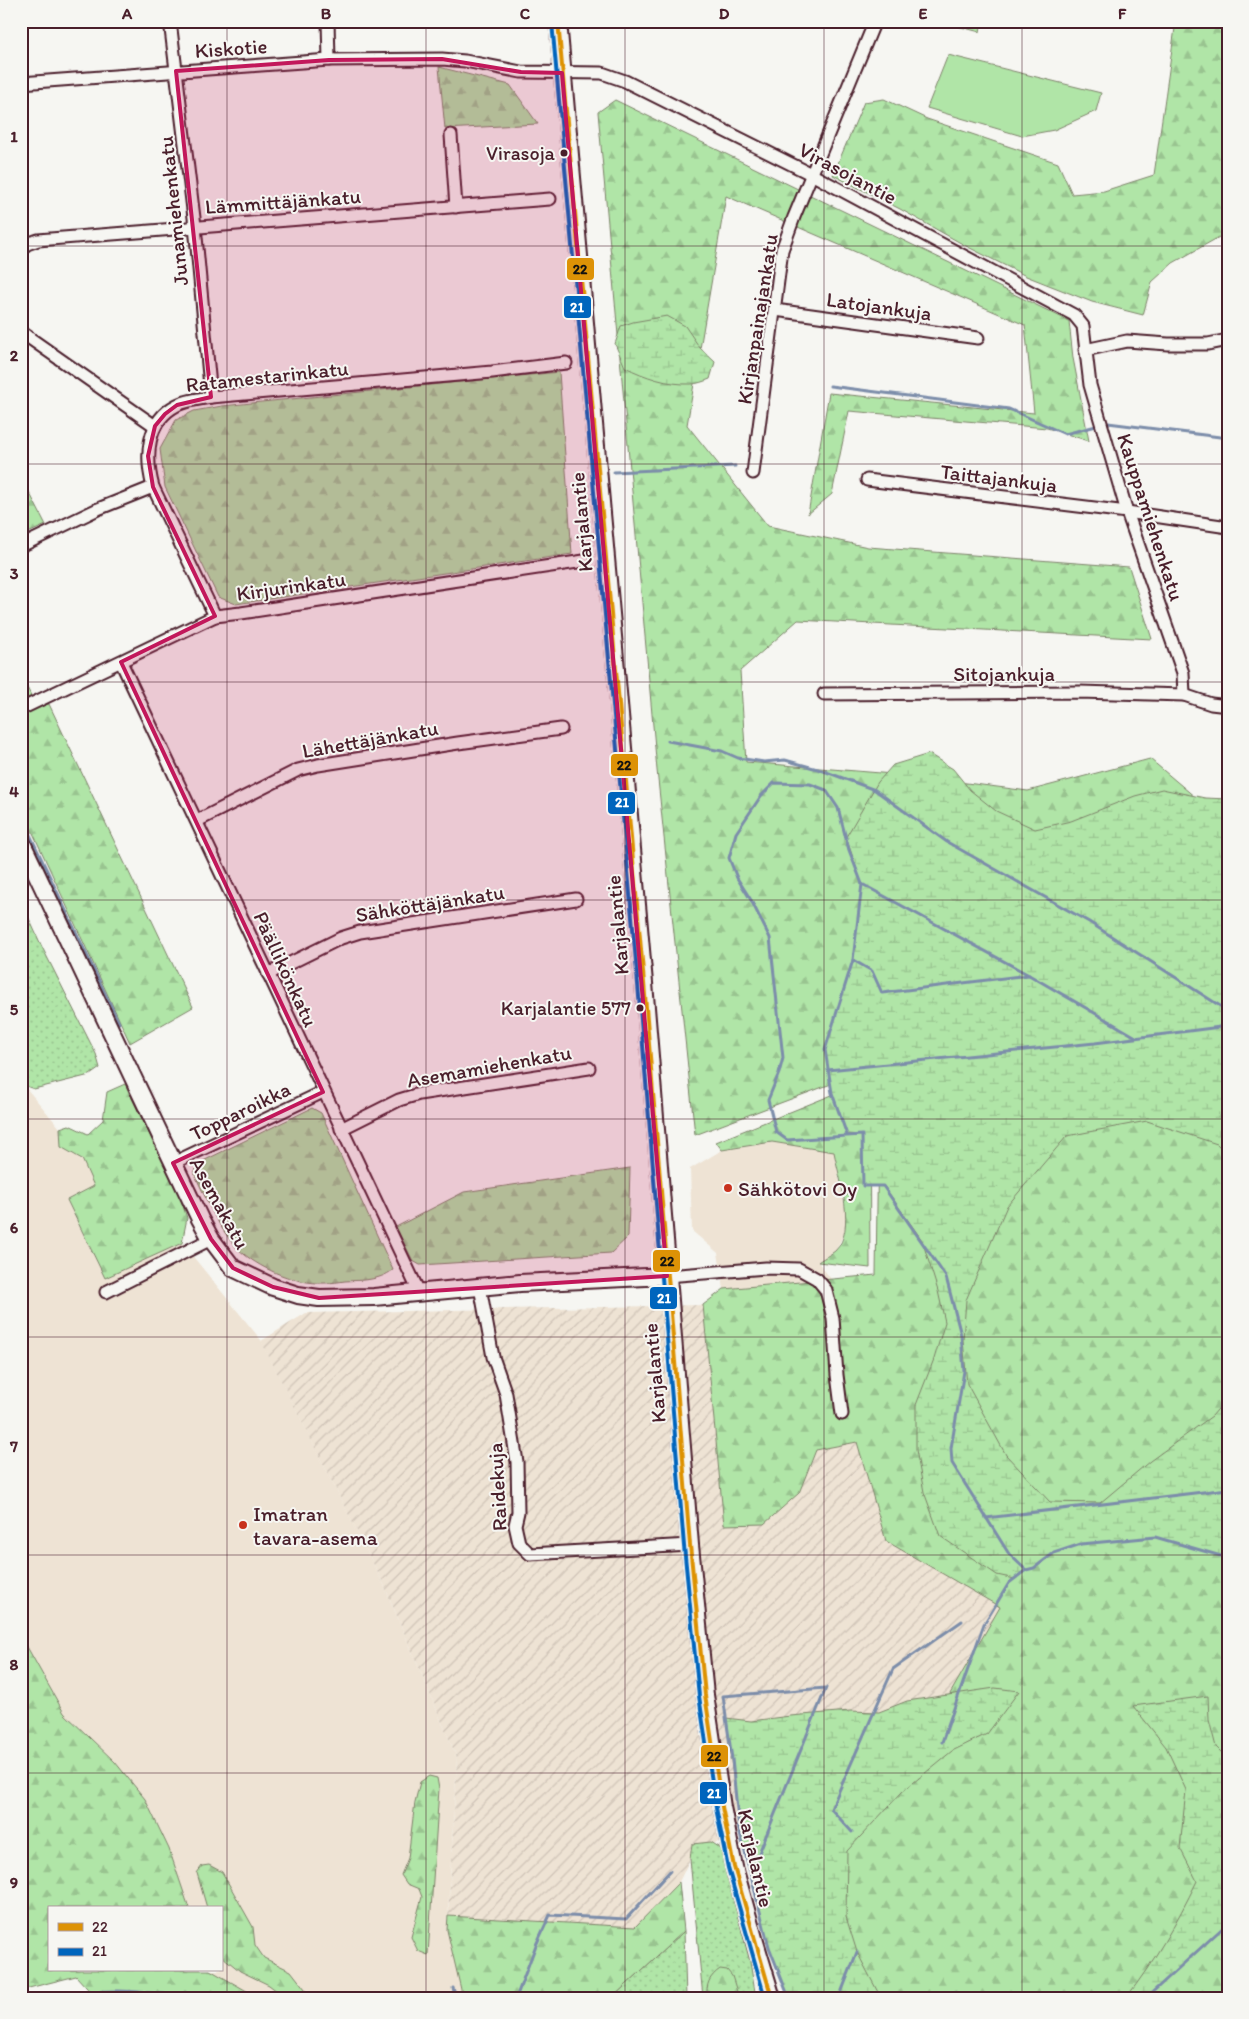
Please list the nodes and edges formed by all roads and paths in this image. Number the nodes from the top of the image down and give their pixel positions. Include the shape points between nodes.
1 (170, 21) edge
2 (328, 21) edge
3 (558, 21) edge
4 (874, 22) edge
5 (329, 60) junction
6 (176, 71) junction
7 (562, 73) junction
8 (21, 83) edge
9 (451, 135) dead end
10 (812, 174) junction
11 (550, 199) dead end
12 (456, 207) junction
13 (195, 226) junction
14 (21, 249) edge
15 (775, 310) junction
16 (21, 332) edge
17 (978, 338) dead end
18 (1228, 340) edge
19 (1085, 350) junction
20 (566, 364) dead end
21 (211, 397) junction
22 (155, 426) junction
23 (753, 474) dead end
24 (867, 480) dead end
25 (153, 486) junction
26 (1128, 512) junction
27 (1228, 527) edge
28 (21, 546) edge
29 (584, 561) dead end
30 (215, 616) junction
31 (121, 662) junction
32 (824, 694) dead end
33 (1184, 695) junction
34 (1228, 706) edge
35 (21, 709) edge
36 (561, 729) dead end
37 (197, 821) junction
38 (21, 841) edge
39 (576, 899) dead end
40 (268, 974) junction
41 (589, 1068) dead end
42 (323, 1092) junction
43 (341, 1129) junction
44 (174, 1164) junction
45 (211, 1239) junction
46 (667, 1276) junction
47 (480, 1288) junction
48 (106, 1292) dead end
49 (419, 1292) junction
50 (842, 1414) dead end
51 (690, 1545) junction
52 (772, 1998) edge

1 - 6 street, Junamiehenkatu
2 - 5 street
3 - 7 main road, Karjalantie
4 - 10 street, Kirjanpainajankatu
5 - 6 street, Kiskotie
5 - 7 street, Kiskotie via 442,59 521,72
6 - 8 street, Kiskotie
6 - 13 street, Junamiehenkatu
7 - 10 street, Virasojantie via 602,72 626,80
7 - 46 main road, Karjalantie via 644,983
9 - 12 street
10 - 15 street, Kirjanpainajankatu via 782,250
10 - 19 street, Virasojantie via 1074,315 1083,326
11 - 12 street, Lämmittäjänkatu
12 - 13 street, Lämmittäjänkatu
13 - 14 street, Lämmittäjänkatu via 38,240
13 - 21 street, Junamiehenkatu
15 - 17 street, Latojankuja
15 - 23 street, Kirjanpainajankatu
16 - 22 street
18 - 19 street via 1208,344 1127,341
19 - 26 street, Kauppamiehenkatu via 1090,385
20 - 21 street, Ratamestarinkatu
21 - 22 street, Ratamestarinkatu via 177,405
22 - 25 street via 148,456
24 - 26 street, Taittajankuja
25 - 28 street
25 - 30 street
26 - 27 street, Taittajankuja
26 - 33 street, Kauppamiehenkatu via 1183,673
29 - 30 street, Kirjurinkatu
30 - 31 street, Kirjurinkatu
31 - 35 street, Kirjurinkatu
31 - 37 street, Päällikönkatu
32 - 33 street, Sitojankuja via 1023,692
33 - 34 street, Sitojankuja
36 - 37 street, Lähettäjänkatu via 298,770
37 - 40 street, Päällikönkatu
38 - 44 main road, Asemakatu
39 - 40 street, Sähköttäjänkatu via 360,932
40 - 42 street, Päällikönkatu
41 - 43 street, Asemamiehenkatu via 419,1094 399,1100
42 - 43 street, Päällikönkatu
42 - 44 street, Topparoikka
43 - 49 street, Päällikönkatu
44 - 45 main road, Asemakatu
45 - 48 street
45 - 49 main road, Asemakatu via 233,1268 298,1295 342,1298
46 - 47 main road, Asemakatu
46 - 50 street via 766,1268 799,1270 817,1278 826,1290 833,1318
46 - 51 main road, Karjalantie
47 - 49 main road, Asemakatu
47 - 51 street, Raidekuja via 493,1357 506,1394 517,1462 518,1512 515,1525 519,1543 530,1554
51 - 52 main road, Karjalantie via 705,1694 722,1806 734,1867

